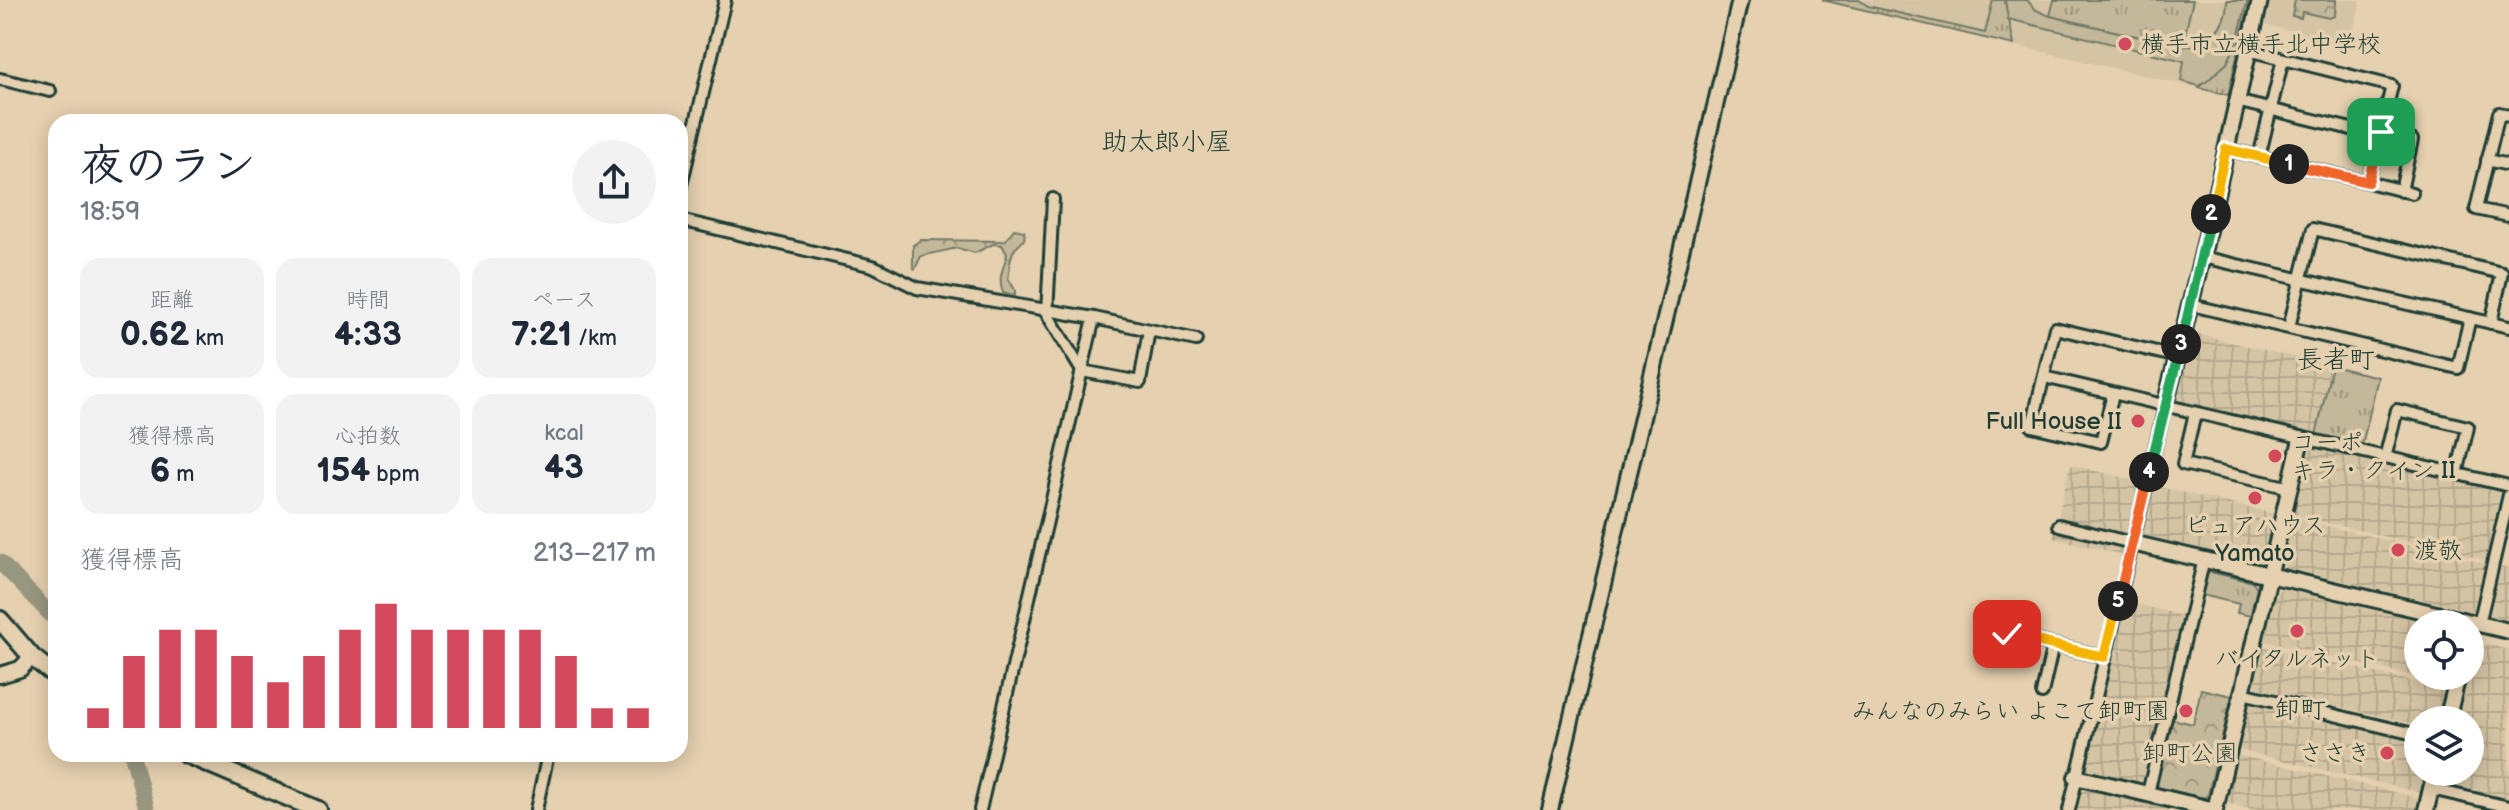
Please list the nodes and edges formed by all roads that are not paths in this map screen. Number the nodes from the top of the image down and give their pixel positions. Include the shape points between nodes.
1 (725, 0) edge
2 (1740, 0) edge
3 (2260, 0) edge
4 (2248, 50) junction
5 (2283, 59) junction
6 (0, 79) edge
7 (50, 91) dead end
8 (2236, 101) junction
9 (2271, 110) junction
10 (2509, 115) edge
11 (2380, 134) junction
12 (2226, 149) junction
13 (688, 156) edge
14 (2259, 157) junction
15 (2487, 160) junction
16 (2509, 165) edge
17 (2368, 182) junction
18 (1053, 199) dead end
19 (2509, 216) edge
20 (688, 222) edge
21 (2202, 257) junction
22 (2301, 279) junction
23 (2191, 305) junction
24 (1047, 309) junction
25 (1094, 318) junction
26 (2470, 318) junction
27 (2491, 323) junction
28 (2289, 327) junction
29 (2509, 327) edge
30 (1149, 330) junction
31 (1196, 340) dead end
32 (2178, 357) junction
33 (1082, 371) junction
34 (2044, 377) junction
35 (2113, 394) junction
36 (2165, 406) junction
37 (2195, 413) junction
38 (2301, 439) junction
39 (2385, 458) junction
40 (2457, 474) junction
41 (2509, 486) edge
42 (2291, 488) junction
43 (2509, 495) edge
44 (2059, 525) dead end
45 (2132, 543) junction
46 (2204, 559) junction
47 (2271, 576) junction
48 (2414, 610) edge
49 (2477, 610) edge
50 (0, 620) edge
51 (2484, 626) edge
52 (2509, 631) edge
53 (2007, 634) dead end
54 (2053, 645) junction
55 (32, 657) junction
56 (2104, 657) junction
57 (48, 670) edge
58 (0, 675) edge
59 (2042, 693) dead end
60 (2242, 693) junction
61 (2404, 732) edge
62 (205, 762) edge
63 (546, 762) edge
64 (2076, 777) junction
65 (2432, 786) edge
66 (2431, 789) junction
67 (2148, 793) junction
68 (2509, 807) edge
69 (318, 810) edge
70 (536, 810) edge
71 (980, 810) edge
72 (1550, 810) edge
73 (2069, 810) edge
74 (2426, 810) edge

1 - 13 street
2 - 72 street
3 - 4 street
4 - 5 street
4 - 8 street
5 - 9 street
5 - 11 street via 2392,86
6 - 7 street
8 - 9 street
8 - 12 street
9 - 11 street
9 - 14 street
10 - 15 street via 2499,113
11 - 17 street
11 - 17 street via 2412,140 2406,192
12 - 14 street
12 - 21 street
14 - 17 street
15 - 16 street
15 - 19 street via 2476,209
18 - 24 street
20 - 24 street via 873,266 917,288
21 - 22 street
21 - 23 street
22 - 26 street
22 - 27 street via 2313,229 2502,273
22 - 28 street
23 - 28 street
23 - 32 street
24 - 25 street
24 - 33 street
25 - 30 street
25 - 33 street
26 - 27 street
26 - 28 street via 2458,368
27 - 29 street
30 - 31 street
30 - 33 street via 1140,382
32 - 34 street via 2055,328
32 - 36 street
33 - 71 street
34 - 35 street
34 - 35 street via 2032,426 2101,442
35 - 36 street
36 - 37 street
36 - 45 street
37 - 38 street
37 - 42 street via 2183,464
38 - 39 street
38 - 42 street
39 - 40 street
39 - 40 street via 2397,410 2468,427
40 - 41 street
42 - 47 street
43 - 49 street
44 - 45 street
45 - 46 street
45 - 56 street
46 - 47 street
46 - 67 street
47 - 48 street
47 - 60 street
50 - 55 main road
51 - 52 street
53 - 54 street
54 - 56 street
54 - 59 street
55 - 57 main road
55 - 58 street via 20,669
56 - 64 street
60 - 61 street
60 - 67 street via 2215,810
62 - 69 main road
63 - 70 street
64 - 67 street
64 - 73 street
65 - 66 street
66 - 68 street
66 - 74 street

